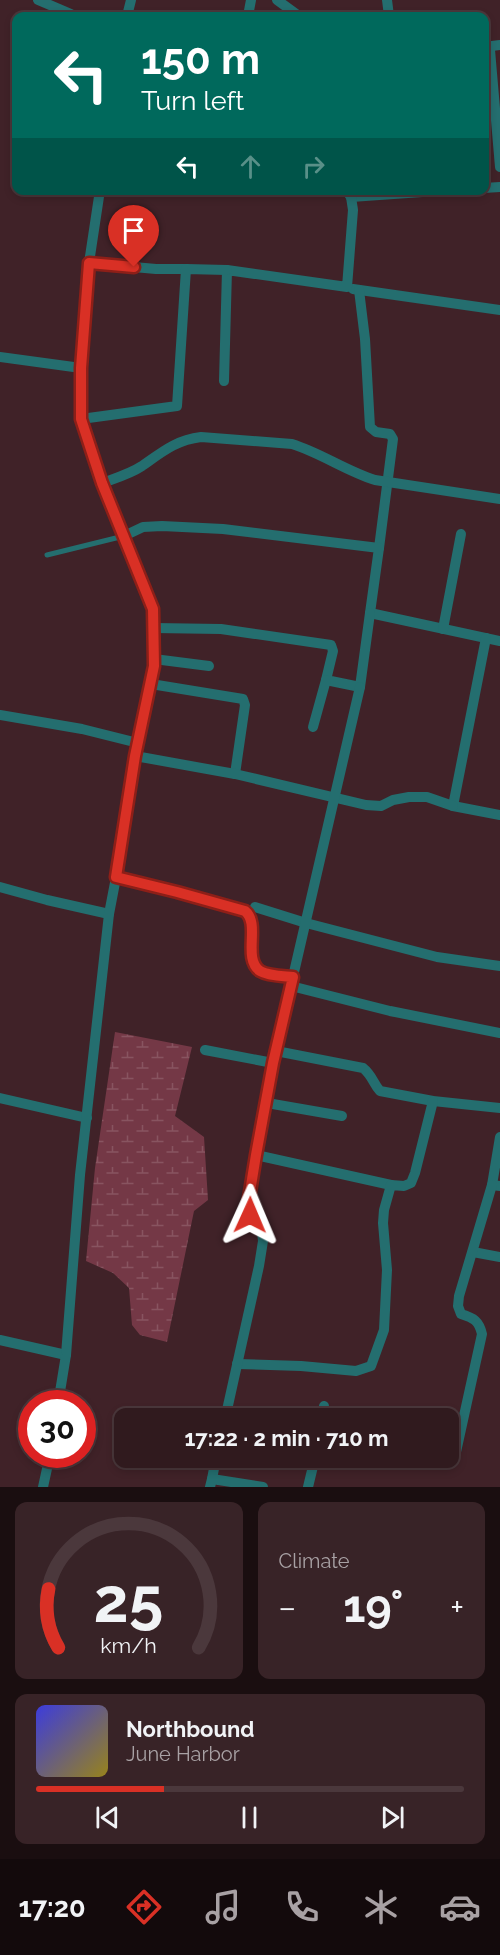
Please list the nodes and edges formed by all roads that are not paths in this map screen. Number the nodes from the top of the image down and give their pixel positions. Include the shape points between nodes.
1 (38, 0) edge
2 (277, 0) edge
3 (66, 12) edge
4 (294, 12) edge
5 (492, 46) edge
6 (500, 167) edge
7 (99, 195) edge
8 (348, 195) edge
9 (89, 263) junction
10 (186, 269) junction
11 (227, 270) junction
12 (347, 287) junction
13 (359, 290) junction
14 (500, 310) edge
15 (0, 357) edge
16 (81, 368) junction
17 (224, 381) dead end
18 (81, 419) junction
19 (389, 482) junction
20 (102, 483) junction
21 (500, 499) edge
22 (461, 534) dead end
23 (124, 536) junction
24 (379, 549) junction
25 (47, 555) dead end
26 (370, 613) junction
27 (154, 628) junction
28 (442, 629) junction
29 (486, 638) junction
30 (500, 641) edge
31 (154, 659) junction
32 (209, 666) dead end
33 (326, 680) junction
34 (151, 684) junction
35 (360, 687) junction
36 (0, 715) edge
37 (313, 727) dead end
38 (138, 743) junction
39 (135, 756) junction
40 (235, 774) junction
41 (334, 798) junction
42 (453, 806) junction
43 (500, 815) edge
44 (116, 877) junction
45 (0, 887) edge
46 (255, 907) dead end
47 (109, 914) junction
48 (306, 923) junction
49 (500, 966) edge
50 (292, 982) junction
51 (500, 1033) edge
52 (205, 1050) dead end
53 (276, 1051) junction
54 (273, 1063) junction
55 (0, 1098) edge
56 (433, 1101) junction
57 (267, 1103) junction
58 (500, 1108) edge
59 (342, 1116) dead end
60 (87, 1118) junction
61 (500, 1137) edge
62 (256, 1155) junction
63 (391, 1185) junction
64 (496, 1185) edge
65 (473, 1252) junction
66 (500, 1257) edge
67 (0, 1340) edge
68 (66, 1355) junction
69 (237, 1364) junction
70 (60, 1390) edge
71 (227, 1408) edge
72 (459, 1438) edge
73 (47, 1468) edge
74 (214, 1468) edge
75 (313, 1468) edge
76 (211, 1483) edge
77 (43, 1487) edge
78 (263, 1487) edge
79 (309, 1487) edge

1 - 3 street
2 - 4 street
5 - 6 street
7 - 9 street
8 - 12 street via 353,210
9 - 10 street
9 - 16 street
10 - 11 street
10 - 18 street via 177,406
11 - 12 street
11 - 17 street
12 - 13 street
13 - 14 street
13 - 19 street via 370,427 390,434 393,439
15 - 16 street
16 - 18 street
18 - 20 street
19 - 20 street via 358,475 292,444 201,437 173,444 128,474
19 - 21 street
19 - 24 street
20 - 23 street
22 - 28 street
23 - 24 street via 143,527 223,529
23 - 25 lane
23 - 27 street via 153,609
24 - 26 street
26 - 28 street
26 - 35 street
27 - 31 street
27 - 33 street via 221,630 331,645
28 - 29 street
29 - 30 street
29 - 42 street
31 - 32 street
31 - 34 street
33 - 35 street
33 - 37 street
34 - 38 street
34 - 40 street via 243,699
35 - 41 street
36 - 38 street
38 - 39 street
39 - 40 street
39 - 44 street
40 - 41 street
41 - 42 street via 381,806 393,800 427,797
41 - 48 street
42 - 43 street
44 - 47 street
44 - 50 street via 245,911 250,918 253,961 258,970
45 - 47 street
46 - 48 street
47 - 60 street
48 - 49 street via 437,957
48 - 50 street
50 - 51 street via 390,1011
50 - 53 street
52 - 54 street
53 - 54 street
53 - 56 street via 363,1068 380,1091
54 - 57 street
55 - 60 street
56 - 58 street
56 - 63 street via 411,1183
57 - 59 street
57 - 62 street
60 - 68 street
61 - 64 street
62 - 63 street
62 - 69 street via 248,1204 263,1241
63 - 69 street via 383,1223 387,1270 384,1329 371,1366 356,1371
64 - 65 street
65 - 66 street
65 - 72 street via 458,1306 461,1314 480,1324 482,1334
67 - 68 street
68 - 70 street
69 - 71 street
73 - 77 street
74 - 76 street
75 - 79 street
76 - 78 street

